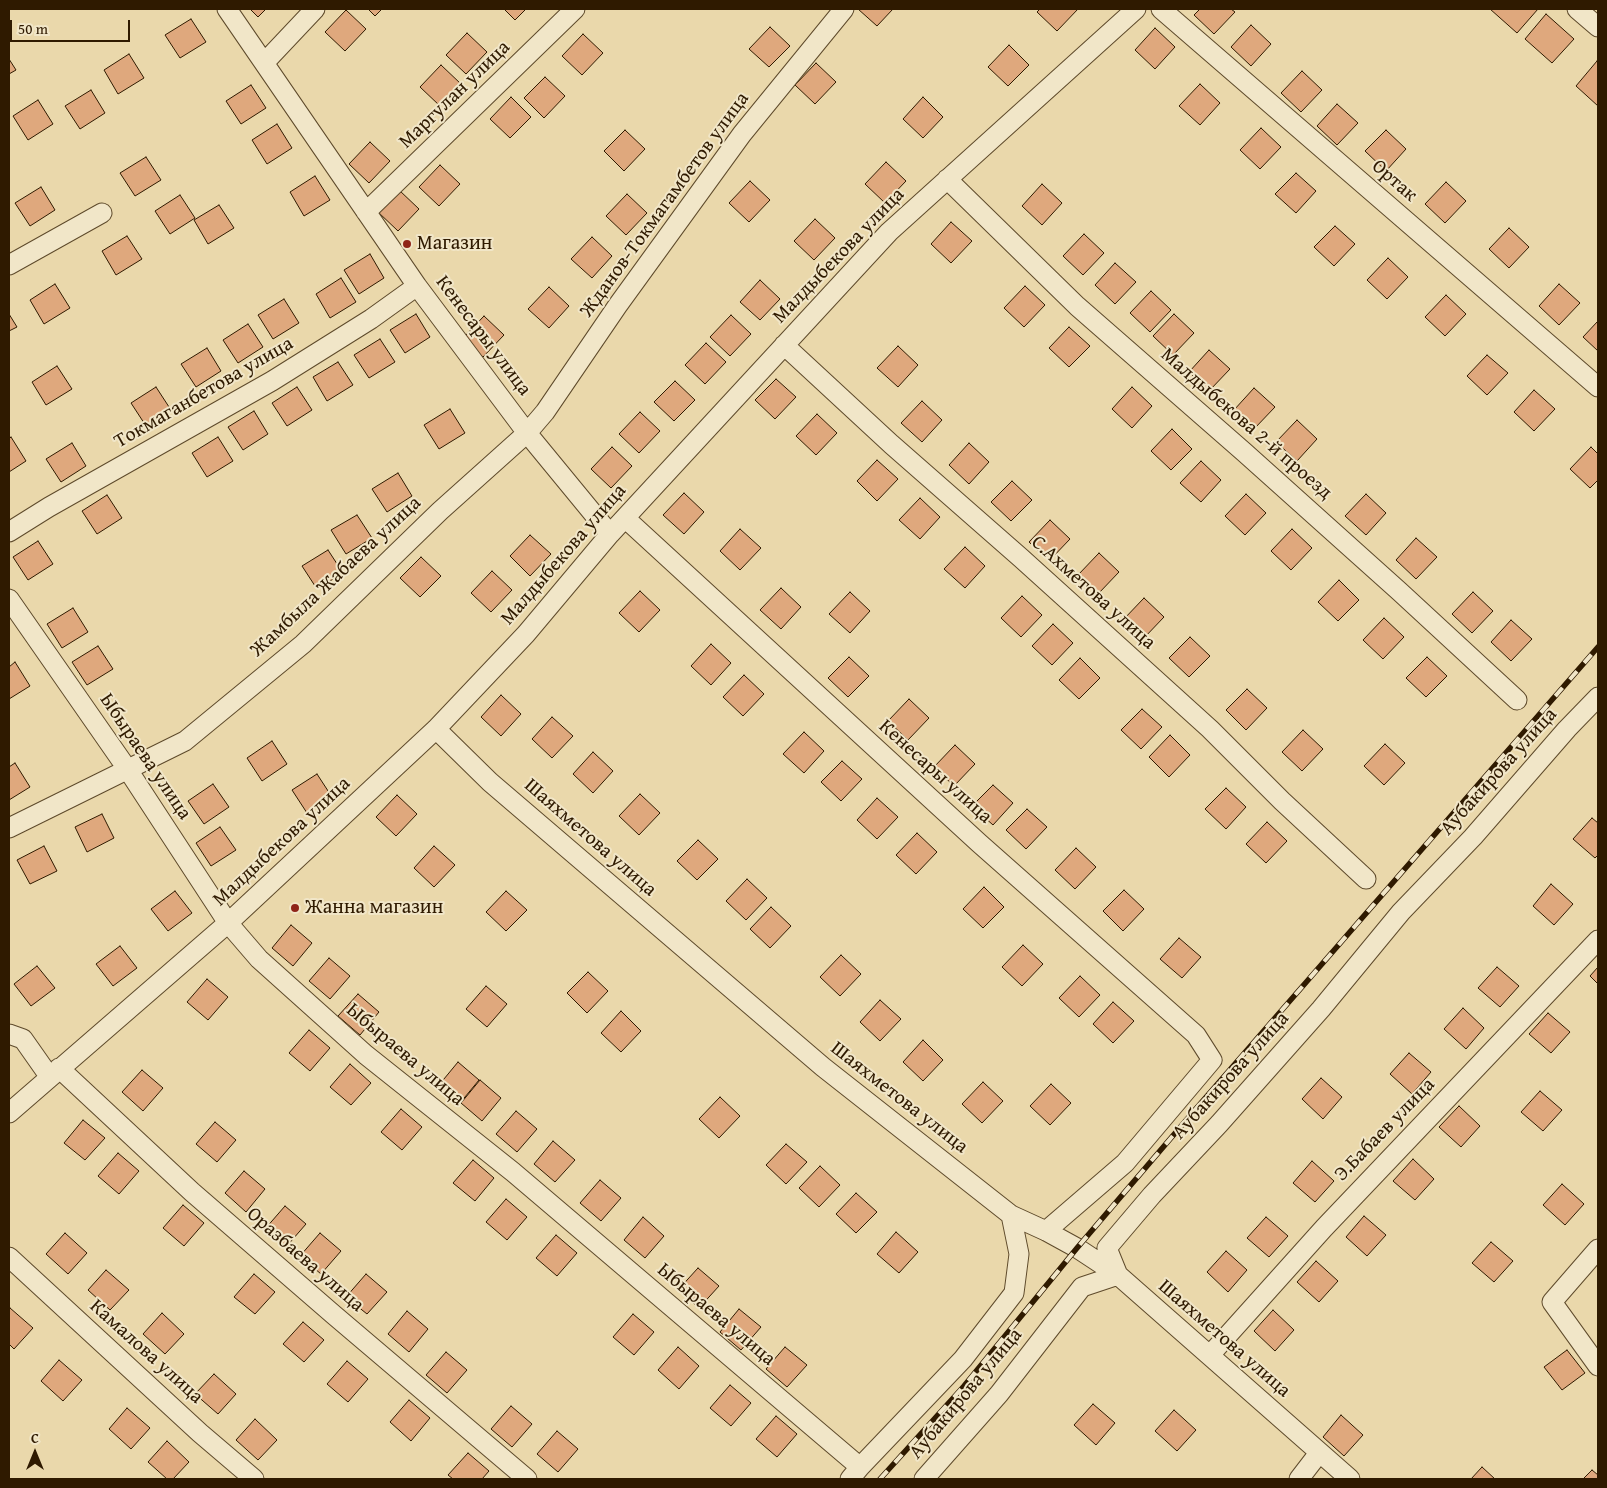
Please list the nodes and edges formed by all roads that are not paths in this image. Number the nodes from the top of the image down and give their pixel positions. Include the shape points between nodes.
1 (227, 9) edge
2 (315, 9) edge
3 (575, 9) edge
4 (844, 9) edge
5 (1136, 9) edge
6 (1161, 9) edge
7 (1577, 9) edge
8 (1598, 27) edge
9 (265, 62) junction
10 (947, 179) junction
11 (366, 212) junction
12 (102, 213) dead end
13 (9, 265) edge
14 (417, 286) junction
15 (784, 345) junction
16 (1598, 387) edge
17 (527, 433) junction
18 (625, 518) junction
19 (9, 532) edge
20 (610, 534) junction
21 (9, 599) edge
22 (1598, 697) edge
23 (1517, 700) dead end
24 (436, 729) junction
25 (128, 770) junction
26 (9, 828) edge
27 (1366, 879) dead end
28 (228, 923) junction
29 (1598, 940) edge
30 (9, 1034) edge
31 (54, 1072) junction
32 (9, 1113) edge
33 (1011, 1215) junction
34 (1046, 1231) junction
35 (1598, 1249) edge
36 (9, 1257) edge
37 (1118, 1275) junction
38 (1210, 1356) junction
39 (1598, 1366) edge
40 (1320, 1452) junction
41 (855, 1473) edge
42 (254, 1479) edge
43 (527, 1479) edge
44 (924, 1479) edge
45 (1299, 1479) edge
46 (1350, 1479) edge

1 - 9 street, Кенесары улица
2 - 9 street
3 - 11 street, Маргулан улица
4 - 17 street, Жданов-Токмагамбетов улица via 742,134 618,305 546,412
5 - 10 street, Малдыбекова улица
6 - 16 street, Ортак
7 - 8 street
9 - 11 street, Кенесары улица
10 - 15 street, Малдыбекова улица via 888,232
10 - 23 street, Малдыбекова 2-й проезд via 1077,306 1392,584
11 - 14 street, Кенесары улица
12 - 13 street
14 - 17 street, Кенесары улица
14 - 19 street, Токмаганбетова улица via 272,382
15 - 18 street, Малдыбекова улица
15 - 27 street, С.Ахметова улица via 1210,729
17 - 20 street, Кенесары улица
17 - 25 street, Жамбыла Жабаева улица via 440,511 303,644 185,741
18 - 20 street, Малдыбекова улица
18 - 34 street, Кенесары улица via 979,843 1196,1035 1212,1060 1125,1163
20 - 24 street, Малдыбекова улица via 526,634
21 - 25 street, Ыбыраева улица
22 - 37 street, Аубакирова улица via 1400,912 1321,1009 1107,1248
24 - 28 street, Малдыбекова улица
24 - 33 street, Шаяхметова улица via 490,782 770,1022
25 - 26 street, Жамбыла Жабаева улица
25 - 28 street, Ыбыраева улица
28 - 31 street, Малдыбекова улица
28 - 41 street, Ыбыраева улица via 259,959 366,1054 513,1172
29 - 38 street, Э.Бабаев улица via 1324,1228
30 - 31 street, Оразбаева улица via 23,1039
31 - 32 street, Малдыбекова улица
31 - 43 street, Оразбаева улица
33 - 34 street, Шаяхметова улица
33 - 41 street via 1019,1254 1014,1293 963,1360
34 - 37 street, Шаяхметова улица
35 - 39 street via 1552,1302
36 - 42 street, Камалова улица
37 - 38 street, Шаяхметова улица
37 - 44 street, Аубакирова улица via 1082,1287 999,1394
38 - 40 street, Шаяхметова улица
40 - 45 street
40 - 46 street, Шаяхметова улица

